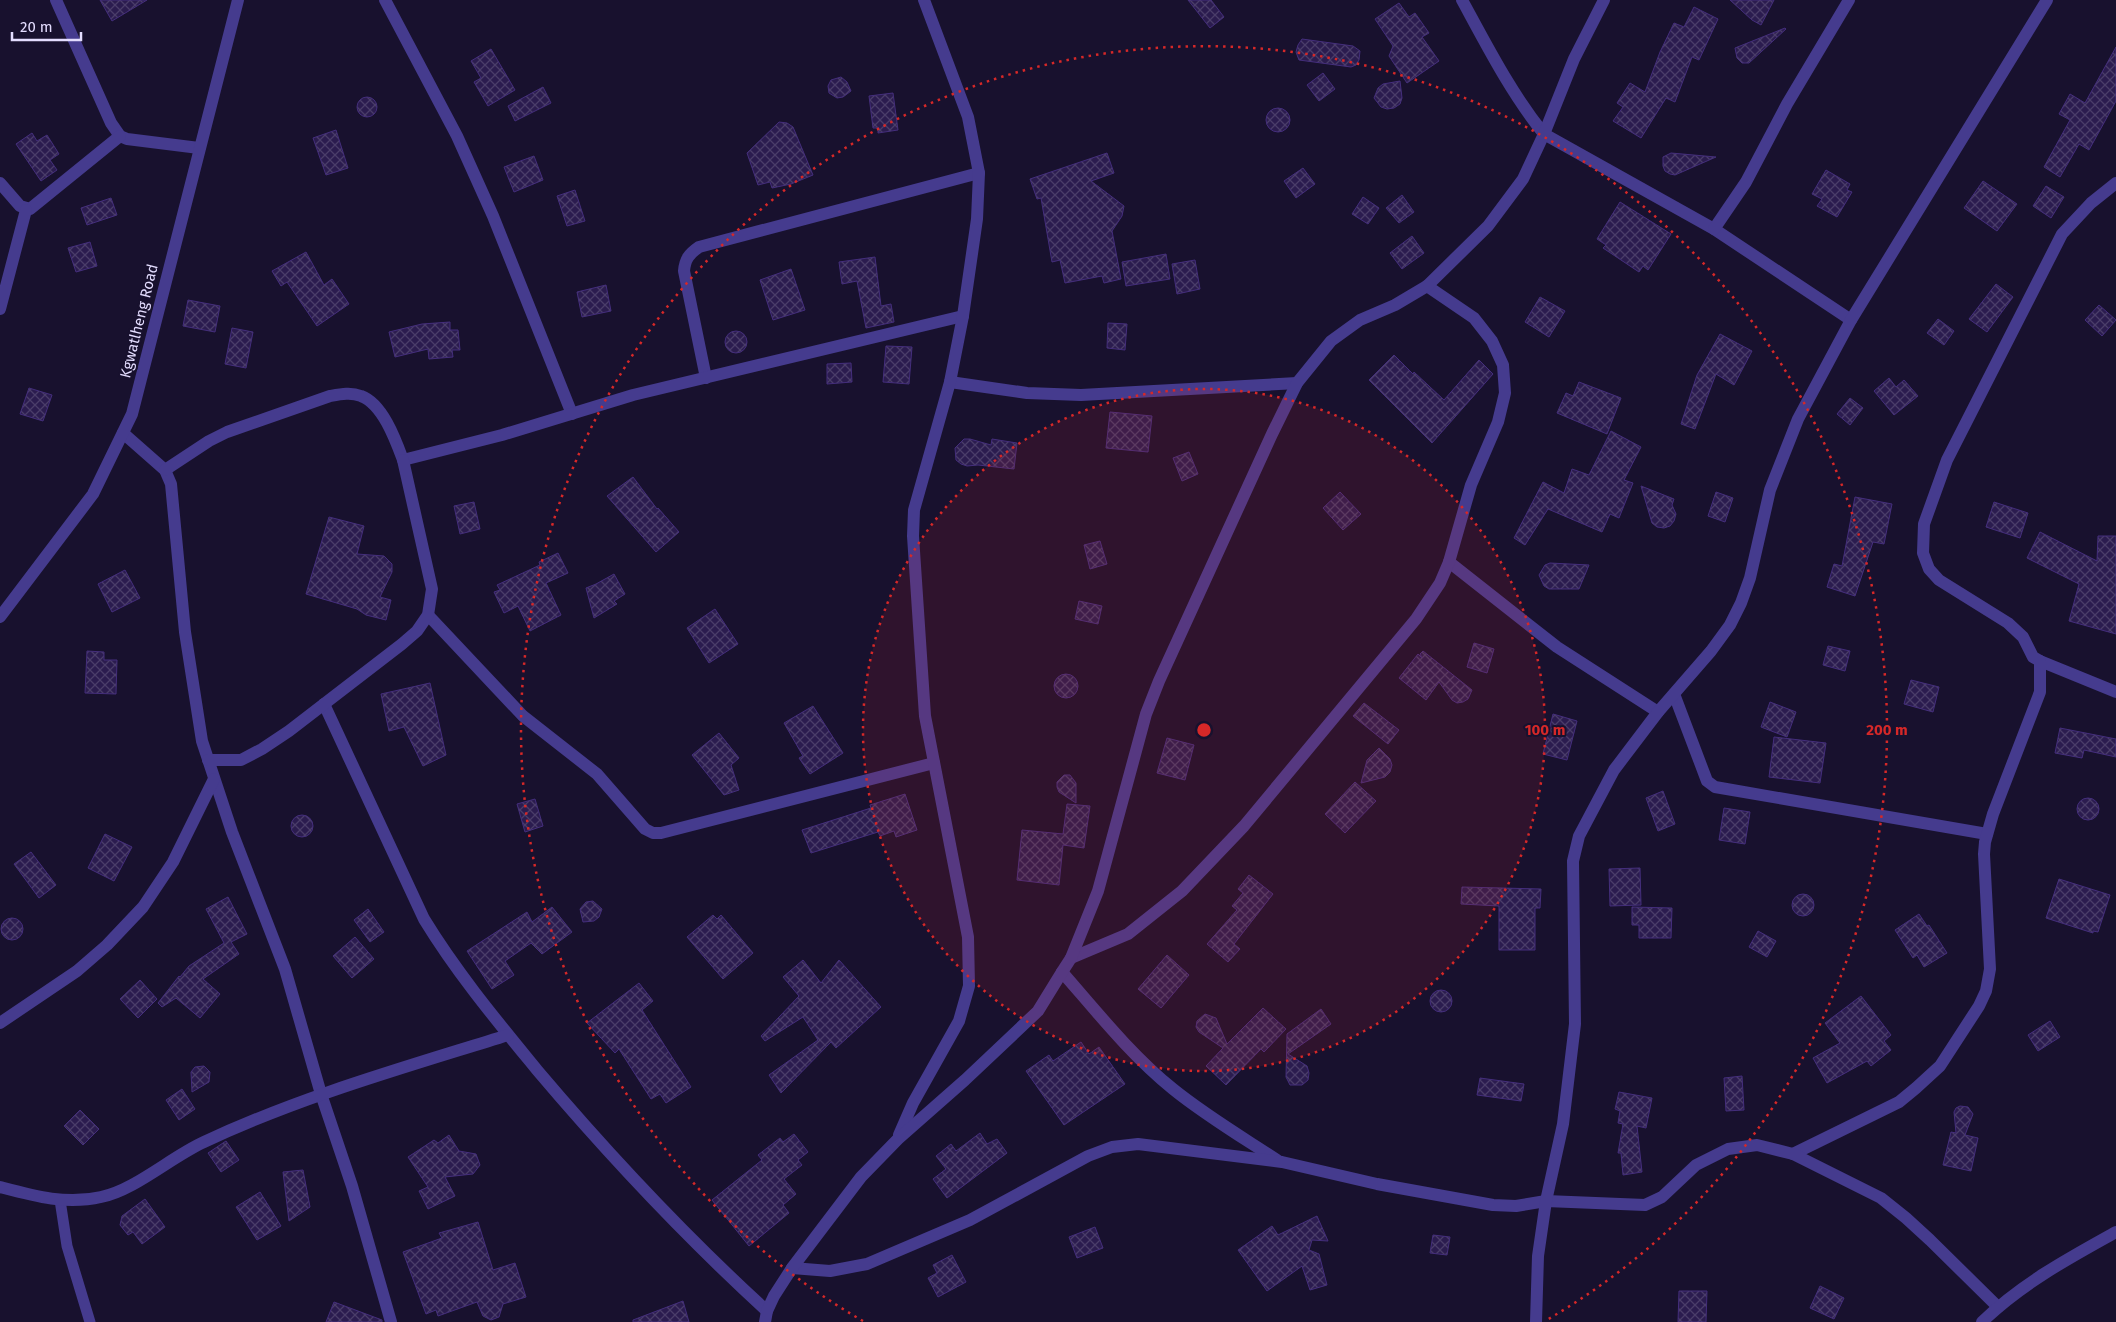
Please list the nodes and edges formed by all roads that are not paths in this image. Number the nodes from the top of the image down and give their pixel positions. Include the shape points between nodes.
1 (56, 0) edge
2 (238, 0) edge
3 (385, 0) edge
4 (924, 0) edge
5 (1462, 0) edge
6 (1604, 0) edge
7 (1849, 0) edge
8 (2047, 0) edge
9 (1544, 134) junction
10 (120, 136) junction
11 (200, 148) junction
12 (979, 173) junction
13 (0, 183) edge
14 (2116, 183) edge
15 (26, 210) junction
16 (1714, 229) junction
17 (1426, 286) junction
18 (0, 309) edge
19 (963, 316) junction
20 (1851, 320) junction
21 (706, 378) junction
22 (950, 382) junction
23 (1297, 383) junction
24 (572, 414) junction
25 (123, 433) junction
26 (403, 460) junction
27 (165, 470) junction
28 (1449, 562) junction
29 (428, 615) junction
30 (0, 616) edge
31 (2040, 661) junction
32 (2116, 692) edge
33 (1674, 694) junction
34 (324, 704) junction
35 (1658, 712) junction
36 (208, 760) junction
37 (934, 763) junction
38 (214, 779) junction
39 (1987, 834) junction
40 (1071, 958) junction
41 (1062, 972) junction
42 (0, 1023) edge
43 (508, 1035) junction
44 (321, 1094) junction
45 (898, 1139) junction
46 (1793, 1154) junction
47 (1282, 1162) junction
48 (0, 1187) edge
49 (60, 1200) junction
50 (1546, 1201) junction
51 (2116, 1232) edge
52 (792, 1268) junction
53 (1998, 1307) junction
54 (766, 1316) edge
55 (90, 1322) edge
56 (391, 1322) edge
57 (1536, 1322) edge
58 (1982, 1322) edge

1 - 10 street via 111,123
2 - 11 street, Kgwatlheng Road
3 - 24 street via 457,136 493,216
4 - 12 street via 968,116
5 - 9 street via 1496,63
6 - 9 street via 1574,59
7 - 16 street via 1787,104 1746,182
8 - 20 street
9 - 16 street
9 - 17 street via 1523,180 1488,226
10 - 11 street
10 - 15 street
11 - 25 street, Kgwatlheng Road via 132,414
12 - 19 street via 977,219
12 - 21 street via 699,247 692,252 685,260 684,271
13 - 15 street
14 - 31 street via 2091,203 2062,234 1947,460 1924,524 1923,553 1939,580 2008,623
15 - 18 street
16 - 20 street
17 - 23 street via 1395,305 1360,320 1331,341
17 - 28 street via 1474,318 1492,341 1502,365 1505,393 1498,422 1471,485
19 - 21 street
19 - 22 street
20 - 33 street via 1798,419 1770,490 1750,578 1741,603 1711,651
21 - 24 street via 633,395
22 - 23 street via 1028,393 1081,395
22 - 37 street via 914,510 925,716
23 - 40 street via 1146,714 1098,891
24 - 26 street
25 - 27 street
25 - 30 street, Kgwatlheng Road via 93,494
26 - 27 street via 394,434 372,402 346,393 227,432
26 - 29 street via 432,589
27 - 36 street via 173,498 185,632 202,741
28 - 35 street via 1557,647
28 - 40 street via 1440,584 1416,619 1244,826 1182,891 1128,934
29 - 34 street via 402,644
29 - 37 street via 524,716 596,774 635,820 653,833
31 - 32 street
31 - 39 street via 2040,692
33 - 35 street
33 - 39 street via 1708,781 1715,787
34 - 36 street via 289,731 241,760
34 - 43 street via 424,919 454,966
35 - 50 street via 1614,770 1575,846 1576,1024 1563,1124
36 - 38 street
37 - 45 street via 968,937 969,986 959,1022 913,1103
38 - 42 street via 173,862 143,907 107,945 77,970
38 - 44 street via 284,969
39 - 46 street via 1984,854 1990,969 1980,1006 1940,1066 1911,1093
40 - 41 street
41 - 45 street via 1038,1011
41 - 47 street via 1130,1050 1172,1089
43 - 44 street
43 - 54 street via 590,1132
44 - 49 street via 203,1142 125,1188 84,1200
44 - 56 street via 352,1186
45 - 52 street via 861,1177
46 - 50 street via 1757,1145 1728,1149 1696,1165 1662,1197 1645,1205
46 - 53 street via 1881,1198 1918,1229
47 - 50 street via 1377,1184 1493,1205 1516,1206
47 - 52 street via 1138,1144 1112,1147 1088,1156 970,1220 867,1264 830,1271
48 - 49 street
49 - 55 lane via 66,1246
50 - 57 street via 1538,1256
51 - 53 street via 2052,1268
52 - 54 street
53 - 58 street

